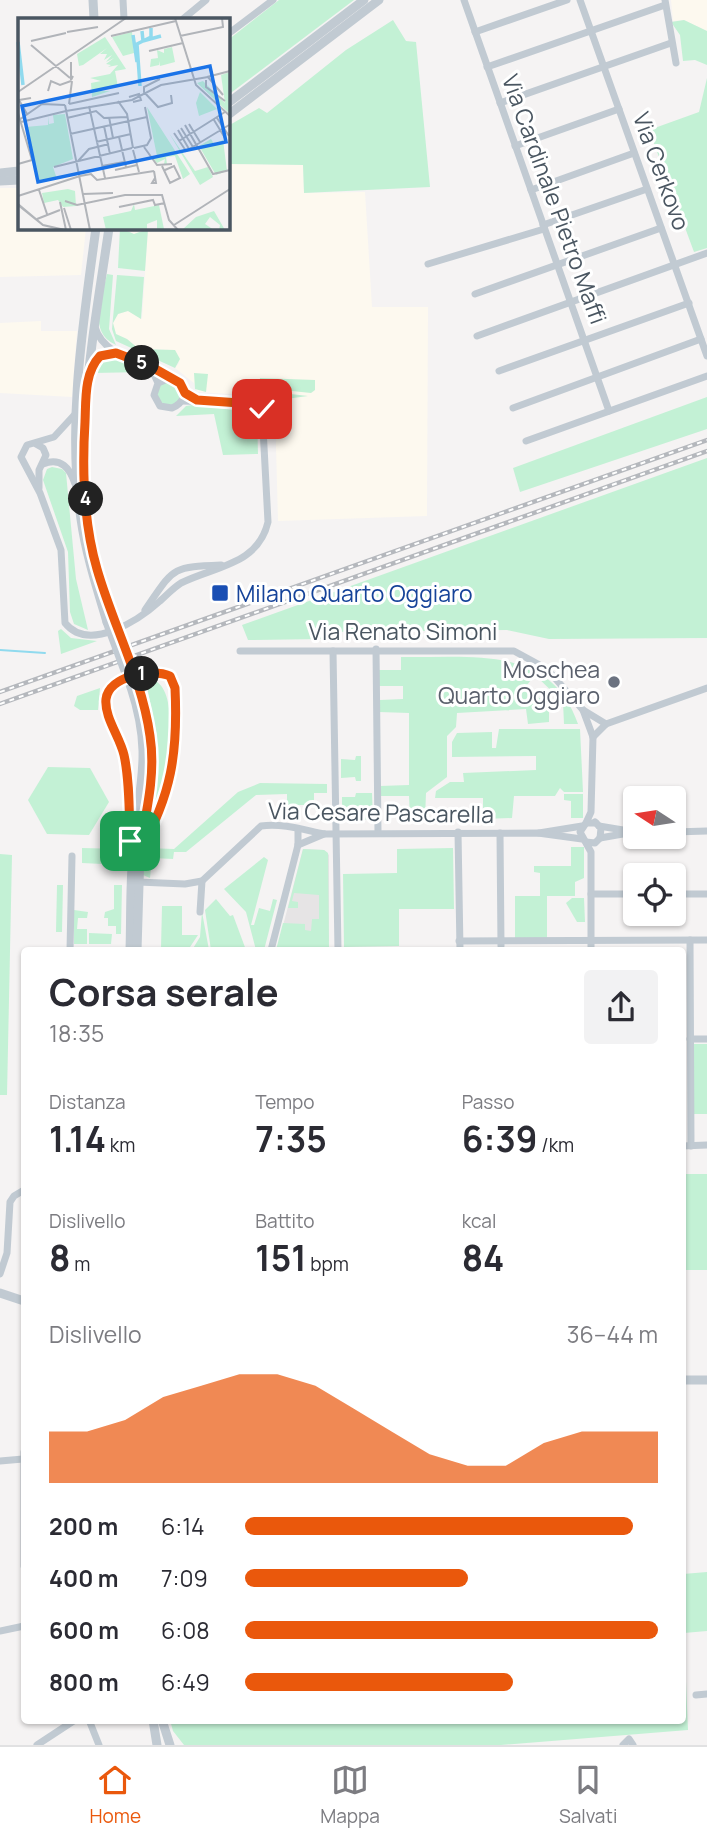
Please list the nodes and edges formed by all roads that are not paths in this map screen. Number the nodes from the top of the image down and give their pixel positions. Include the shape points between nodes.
1 (93, 0) edge
2 (123, 0) edge
3 (206, 0) edge
4 (273, 0) edge
5 (364, 0) edge
6 (379, 0) edge
7 (464, 0) edge
8 (567, 0) edge
9 (580, 0) edge
10 (665, 2) edge
11 (94, 18) edge
12 (124, 18) edge
13 (184, 18) edge
14 (591, 31) junction
15 (475, 32) junction
16 (229, 33) edge
17 (671, 44) junction
18 (676, 63) dead end
19 (487, 67) junction
20 (604, 67) junction
21 (229, 102) edge
22 (500, 103) junction
23 (619, 109) junction
24 (229, 114) edge
25 (515, 146) junction
26 (634, 153) junction
27 (18, 171) edge
28 (0, 173) edge
29 (18, 180) edge
30 (0, 181) edge
31 (647, 188) junction
32 (531, 190) junction
33 (544, 227) junction
34 (661, 228) junction
35 (96, 229) edge
36 (109, 229) edge
37 (707, 253) edge
38 (428, 264) dead end
39 (557, 264) junction
40 (675, 264) junction
41 (475, 294) dead end
42 (570, 301) junction
43 (689, 303) junction
44 (93, 318) junction
45 (477, 336) dead end
46 (701, 339) junction
47 (584, 340) junction
48 (116, 353) junction
49 (707, 356) edge
50 (150, 366) junction
51 (499, 371) dead end
52 (88, 375) junction
53 (707, 376) edge
54 (597, 377) junction
55 (170, 378) junction
56 (158, 383) junction
57 (183, 397) junction
58 (513, 408) dead end
59 (610, 411) junction
60 (77, 412) junction
61 (526, 441) dead end
62 (36, 443) junction
63 (25, 465) junction
64 (42, 466) junction
65 (40, 492) junction
66 (79, 499) junction
67 (195, 556) dead end
68 (196, 565) junction
69 (228, 565) junction
70 (191, 579) junction
71 (163, 583) junction
72 (173, 589) junction
73 (141, 616) junction
74 (111, 621) junction
75 (376, 649) junction
76 (240, 651) dead end
77 (333, 651) junction
78 (707, 688) edge
79 (583, 710) junction
80 (606, 724) junction
81 (593, 737) junction
82 (591, 812) junction
83 (584, 825) junction
84 (598, 825) junction
85 (298, 828) junction
86 (623, 830) edge
87 (707, 831) edge
88 (458, 832) junction
89 (686, 832) edge
90 (378, 833) junction
91 (500, 833) junction
92 (538, 833) junction
93 (324, 834) junction
94 (338, 834) junction
95 (623, 835) edge
96 (584, 840) junction
97 (598, 840) junction
98 (298, 845) junction
99 (136, 851) junction
100 (592, 852) junction
101 (72, 856) dead end
102 (202, 881) junction
103 (138, 882) junction
104 (591, 894) junction
105 (623, 894) edge
106 (686, 894) edge
107 (707, 894) edge
108 (200, 912) dead end
109 (690, 940) junction
110 (707, 940) edge
111 (459, 941) junction
112 (591, 941) junction
113 (501, 943) junction
114 (69, 947) edge
115 (130, 947) edge
116 (137, 947) edge
117 (272, 947) edge
118 (338, 947) edge
119 (460, 947) edge
120 (592, 947) edge
121 (707, 1039) edge
122 (690, 1040) junction
123 (707, 1145) edge
124 (687, 1146) edge
125 (21, 1192) edge
126 (0, 1274) edge
127 (0, 1293) edge
128 (21, 1300) edge
129 (686, 1380) edge
130 (707, 1380) edge
131 (21, 1457) edge
132 (0, 1461) edge
133 (21, 1627) edge
134 (0, 1631) edge
135 (707, 1694) edge
136 (696, 1695) dead end
137 (69, 1724) edge
138 (91, 1724) edge
139 (154, 1724) edge
140 (163, 1724) edge
141 (37, 1745) edge
142 (99, 1745) edge
143 (157, 1745) edge
144 (170, 1745) edge
145 (622, 1745) edge
146 (633, 1745) edge

1 - 11 street
2 - 12 street
3 - 13 street
4 - 16 street
5 - 21 street
6 - 24 street
7 - 15 street, Via Cardinale Pietro Maffi
8 - 15 street
9 - 14 street, Via Cerkovo
10 - 14 street
10 - 17 street
14 - 19 street
14 - 20 street, Via Cerkovo
15 - 19 street, Via Cardinale Pietro Maffi
17 - 18 street
17 - 20 street
19 - 22 street, Via Cardinale Pietro Maffi
20 - 22 street
20 - 23 street, Via Cerkovo
22 - 25 street, Via Cardinale Pietro Maffi
23 - 25 street
23 - 26 street, Via Cerkovo
25 - 32 street, Via Cardinale Pietro Maffi
26 - 31 street, Via Cerkovo
26 - 32 street
27 - 28 street
29 - 30 street
31 - 33 street
31 - 34 street, Via Cerkovo
32 - 33 street, Via Cardinale Pietro Maffi
33 - 38 street
33 - 39 street, Via Cardinale Pietro Maffi
34 - 39 street
34 - 40 street, Via Cerkovo
35 - 60 street
36 - 44 street
37 - 40 street
39 - 41 street
39 - 42 street, Via Cardinale Pietro Maffi
40 - 42 street
40 - 43 street, Via Cerkovo
42 - 45 street
42 - 47 street, Via Cardinale Pietro Maffi
43 - 46 street, Via Cerkovo
43 - 47 street
44 - 48 street via 101,341
44 - 52 street
46 - 49 street, Via Cerkovo
46 - 54 street
47 - 51 street
47 - 54 street, Via Cardinale Pietro Maffi
48 - 50 street
48 - 52 street via 100,356
50 - 55 street
50 - 56 street
52 - 74 street via 83,470 87,517
53 - 59 street
54 - 58 street
54 - 59 street, Via Cardinale Pietro Maffi
55 - 56 street
55 - 57 street via 180,383
56 - 57 street via 154,395 160,406 172,408
57 - 69 street via 254,404 264,416 265,535 252,553
59 - 61 street
60 - 62 street via 54,437
60 - 66 street
62 - 63 street via 23,448
62 - 64 street via 45,452
63 - 64 street via 33,469
63 - 65 street
64 - 65 street
64 - 66 street via 51,461 62,463 72,475
65 - 73 street via 61,550 63,617 70,629 97,635
66 - 74 street via 91,569
67 - 68 street
68 - 69 street
68 - 70 street
68 - 71 street via 172,572
69 - 70 street
70 - 72 street
71 - 72 street
71 - 73 street
72 - 73 street
74 - 99 street, bridge via 142,725 145,760
75 - 77 street, Via Renato Simoni
75 - 79 street, Via Renato Simoni via 514,651 547,668
75 - 90 street
76 - 77 street, Via Renato Simoni
77 - 94 street
78 - 80 street
79 - 80 street, Via Renato Simoni
79 - 81 street, Via Renato Simoni
80 - 81 street
81 - 82 street, Via Renato Simoni
82 - 83 street, Via Renato Simoni
82 - 84 street
83 - 84 street
83 - 92 street
83 - 96 street via 580,832
84 - 86 street
84 - 97 street
85 - 93 street, Via Cesare Pascarella
85 - 98 street
85 - 102 street, Via Cesare Pascarella via 261,826
87 - 89 street
88 - 90 street, Via Cesare Pascarella
88 - 91 street, Via Cesare Pascarella
88 - 111 street
90 - 94 street, Via Cesare Pascarella
91 - 92 street, Via Cesare Pascarella
91 - 113 street
92 - 96 street
93 - 94 street, Via Cesare Pascarella
93 - 98 street
94 - 118 street
95 - 97 street
96 - 97 street
96 - 100 street
97 - 100 street
98 - 117 street
99 - 99 street via 125,756 106,708 107,694 118,682 156,671 173,680 176,698 172,778 157,820
99 - 103 street
99 - 115 street
100 - 104 street
101 - 114 street
102 - 103 street
102 - 108 street
103 - 116 street
104 - 105 street
104 - 112 street
106 - 107 street
109 - 110 street
109 - 112 street
109 - 122 street
111 - 113 street
111 - 119 street
112 - 113 street
112 - 120 street
121 - 122 street
122 - 124 street
123 - 124 street
125 - 126 street via 10,1202 7,1253
127 - 128 street
129 - 130 street
131 - 132 street
133 - 134 street
135 - 136 street
137 - 141 street
138 - 142 street
139 - 143 street
140 - 144 street
145 - 146 street via 629,1739

